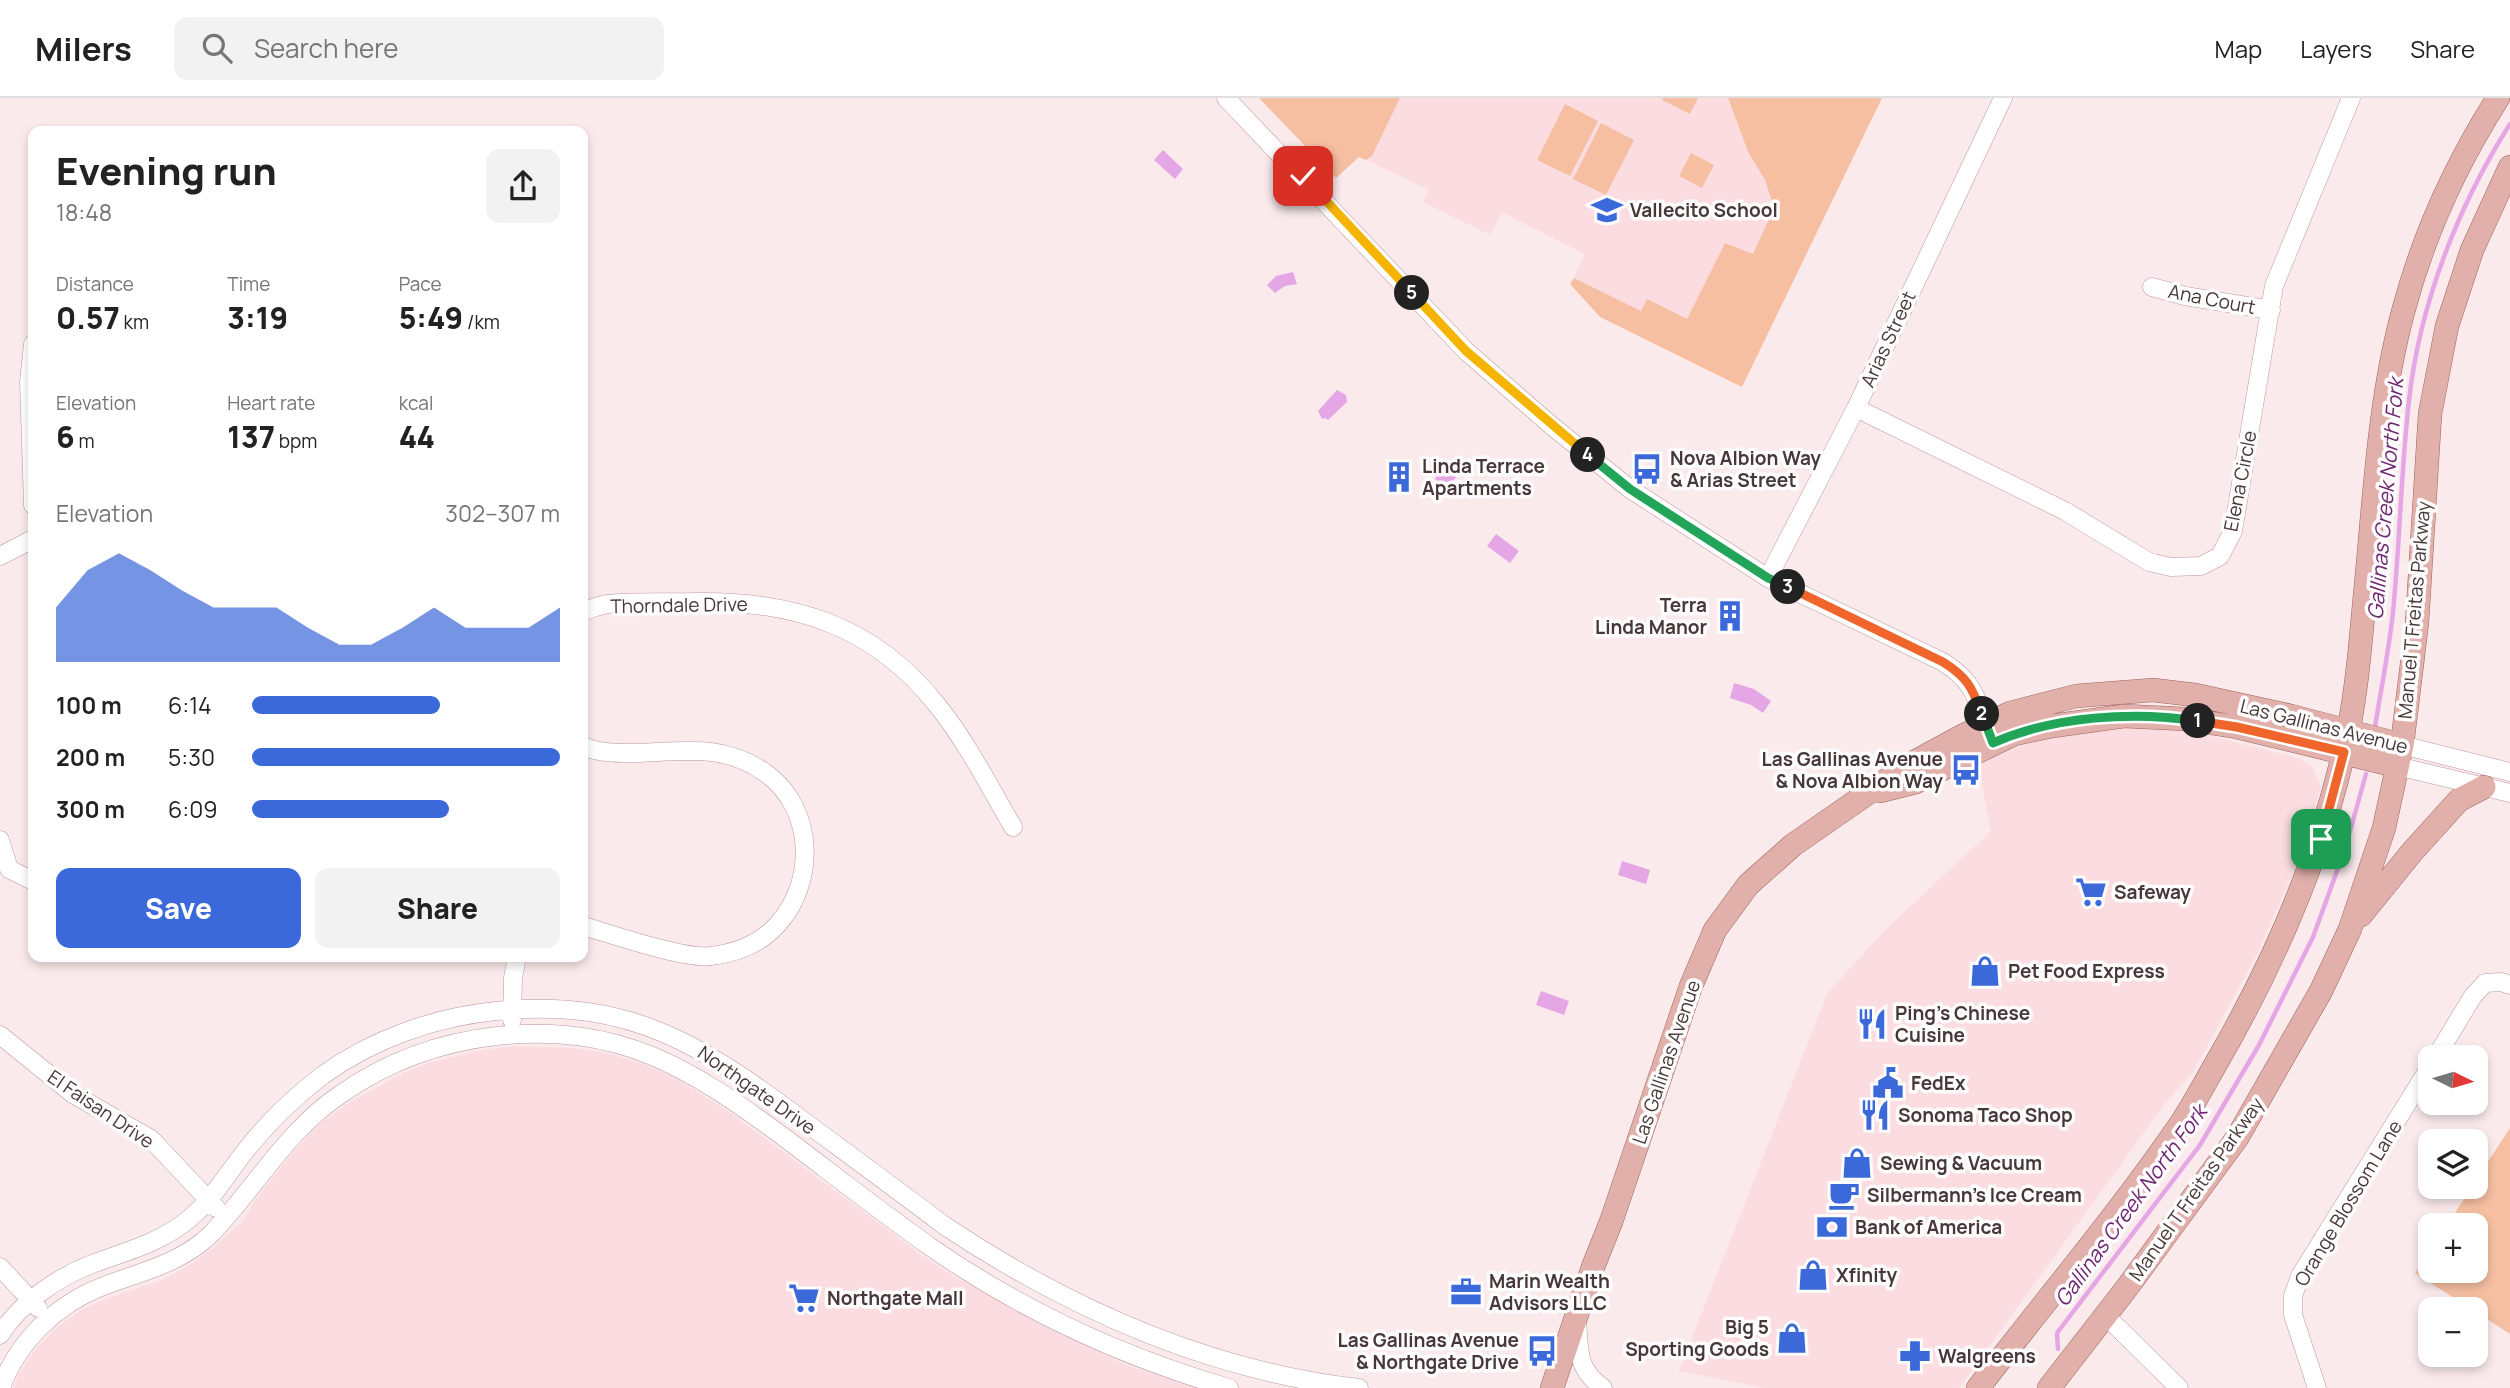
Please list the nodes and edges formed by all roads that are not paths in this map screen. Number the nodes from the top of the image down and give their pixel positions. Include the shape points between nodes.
1 (1226, 98) edge
2 (2003, 98) edge
3 (2498, 98) edge
4 (2348, 99) edge
5 (2510, 167) edge
6 (2152, 287) dead end
7 (2271, 310) junction
8 (1856, 408) junction
9 (28, 542) edge
10 (0, 556) edge
11 (1768, 578) junction
12 (588, 609) edge
13 (2153, 690) junction
14 (2153, 716) junction
15 (1990, 734) junction
16 (588, 748) edge
17 (2372, 749) junction
18 (2510, 772) edge
19 (2484, 786) junction
20 (2510, 793) edge
21 (1013, 827) dead end
22 (0, 840) edge
23 (28, 878) edge
24 (588, 927) edge
25 (2350, 929) junction
26 (517, 962) edge
27 (2510, 985) edge
28 (512, 1009) junction
29 (513, 1034) junction
30 (0, 1035) edge
31 (2443, 1045) edge
32 (2418, 1086) edge
33 (208, 1201) junction
34 (226, 1217) junction
35 (0, 1267) edge
36 (31, 1301) junction
37 (1576, 1315) junction
38 (2106, 1316) junction
39 (47, 1320) junction
40 (0, 1335) edge
41 (1243, 1367) junction
42 (2052, 1384) edge
43 (1, 1388) edge
44 (1229, 1388) edge
45 (1235, 1388) edge
46 (1359, 1388) edge
47 (1552, 1388) edge
48 (1603, 1388) edge
49 (1978, 1388) edge
50 (2179, 1388) edge
51 (2317, 1388) edge

1 - 11 street via 1476,360 1630,489
2 - 8 street, Arias Street
3 - 17 main road, Manuel T Freitas Parkway via 2475,135 2428,236 2403,313 2384,406
4 - 7 street, Elena Circle via 2274,286
5 - 17 main road, Manuel T Freitas Parkway via 2472,250 2447,327 2430,414 2417,623
6 - 7 street, Ana Court
7 - 8 street, Elena Circle via 2233,531 2220,556 2201,566 2149,562 2065,511
8 - 11 street, Arias Street
9 - 10 street
11 - 15 street via 1961,673 1973,690
12 - 21 street, Thorndale Drive via 606,604 734,601 790,610 844,629 894,661 939,706
13 - 14 main road
13 - 15 main road, Las Gallinas Avenue via 2076,696 2010,713
13 - 17 main road, Las Gallinas Avenue via 2231,702
14 - 15 main road, Las Gallinas Avenue via 2100,718
14 - 17 main road, Las Gallinas Avenue
15 - 37 main road, Las Gallinas Avenue via 1916,782 1867,795 1793,845 1748,885 1715,930 1691,986
16 - 24 street via 616,754 726,753 749,763 788,796 806,850 803,878 777,925 734,952 707,957 681,953
17 - 18 street, Las Gallinas Avenue
17 - 19 street, Las Gallinas Avenue
17 - 25 main road, Manuel T Freitas Parkway via 2384,828
17 - 49 main road, Manuel T Freitas Parkway via 2321,839 2269,965 2184,1119
19 - 20 street, Las Gallinas Avenue
19 - 25 main road via 2459,800
22 - 23 street via 9,869
25 - 38 main road, Manuel T Freitas Parkway via 2298,1033 2237,1138
26 - 28 street
27 - 31 street via 2485,983
28 - 29 street
28 - 33 street, Northgate Drive via 416,1028 326,1073 268,1125
28 - 41 street, Northgate Drive via 615,1016 691,1044 750,1080 945,1226 1011,1268 1131,1328
29 - 34 street, Northgate Drive via 424,1052 340,1094 286,1142
29 - 44 street, Northgate Drive via 610,1041 679,1066 735,1101 931,1247 998,1290 1134,1356
30 - 33 street, El Faisan Drive via 73,1094 151,1139
32 - 51 street, Orange Blossom Lane via 2300,1276 2293,1296 2293,1315
33 - 34 street, El Faisan Drive
33 - 36 street, Northgate Drive via 191,1218 147,1246 62,1278
34 - 39 street, Northgate Drive via 185,1253 157,1269 74,1300
35 - 36 street
36 - 39 street
36 - 40 street, Northgate Drive
37 - 47 main road, Las Gallinas Avenue
37 - 48 street via 1581,1364 1587,1376
38 - 42 main road, Manuel T Freitas Parkway
38 - 50 street
39 - 43 street, Northgate Drive via 24,1345
41 - 45 street
41 - 46 street, Northgate Drive

